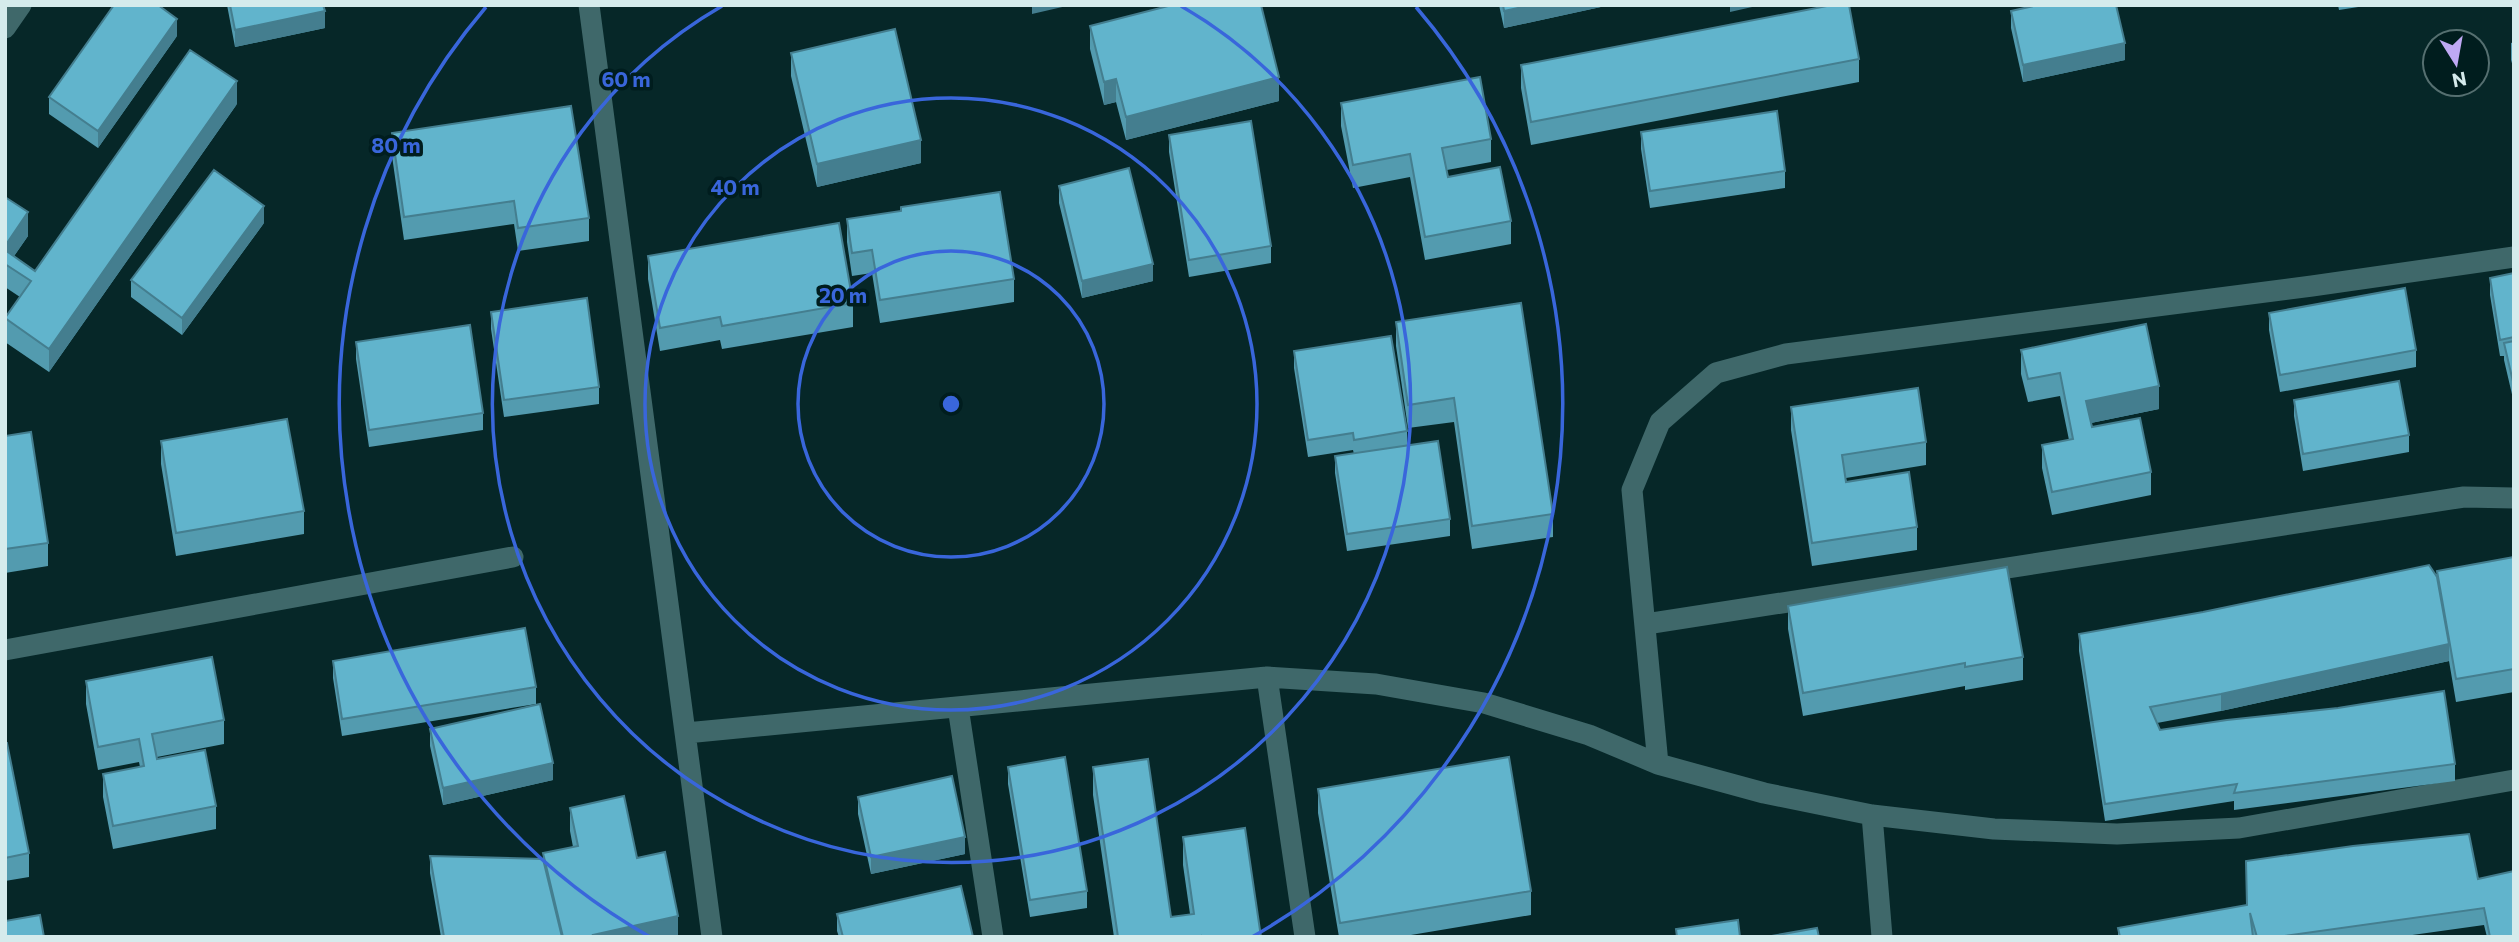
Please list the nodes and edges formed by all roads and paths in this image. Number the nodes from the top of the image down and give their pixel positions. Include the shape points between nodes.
1 (21, 5) edge
2 (589, 5) edge
3 (5, 28) edge
4 (2514, 257) edge
5 (2514, 498) edge
6 (513, 557) dead end
7 (1646, 624) junction
8 (5, 650) edge
9 (1267, 677) junction
10 (958, 707) junction
11 (686, 733) junction
12 (1658, 764) junction
13 (2514, 780) edge
14 (1872, 815) junction
15 (712, 937) edge
16 (993, 937) edge
17 (1305, 937) edge
18 (1882, 937) edge

1 - 3 street
2 - 11 street
4 - 7 street via 1786,354 1716,373 1660,422 1632,490
5 - 7 street via 2464,498
6 - 8 street
7 - 12 street
9 - 10 street
9 - 12 street via 1376,684 1484,703 1589,735
9 - 17 street
10 - 11 street
10 - 16 street
11 - 15 street
12 - 14 street via 1764,793
13 - 14 street via 2239,828 2117,834 1994,829
14 - 18 street

